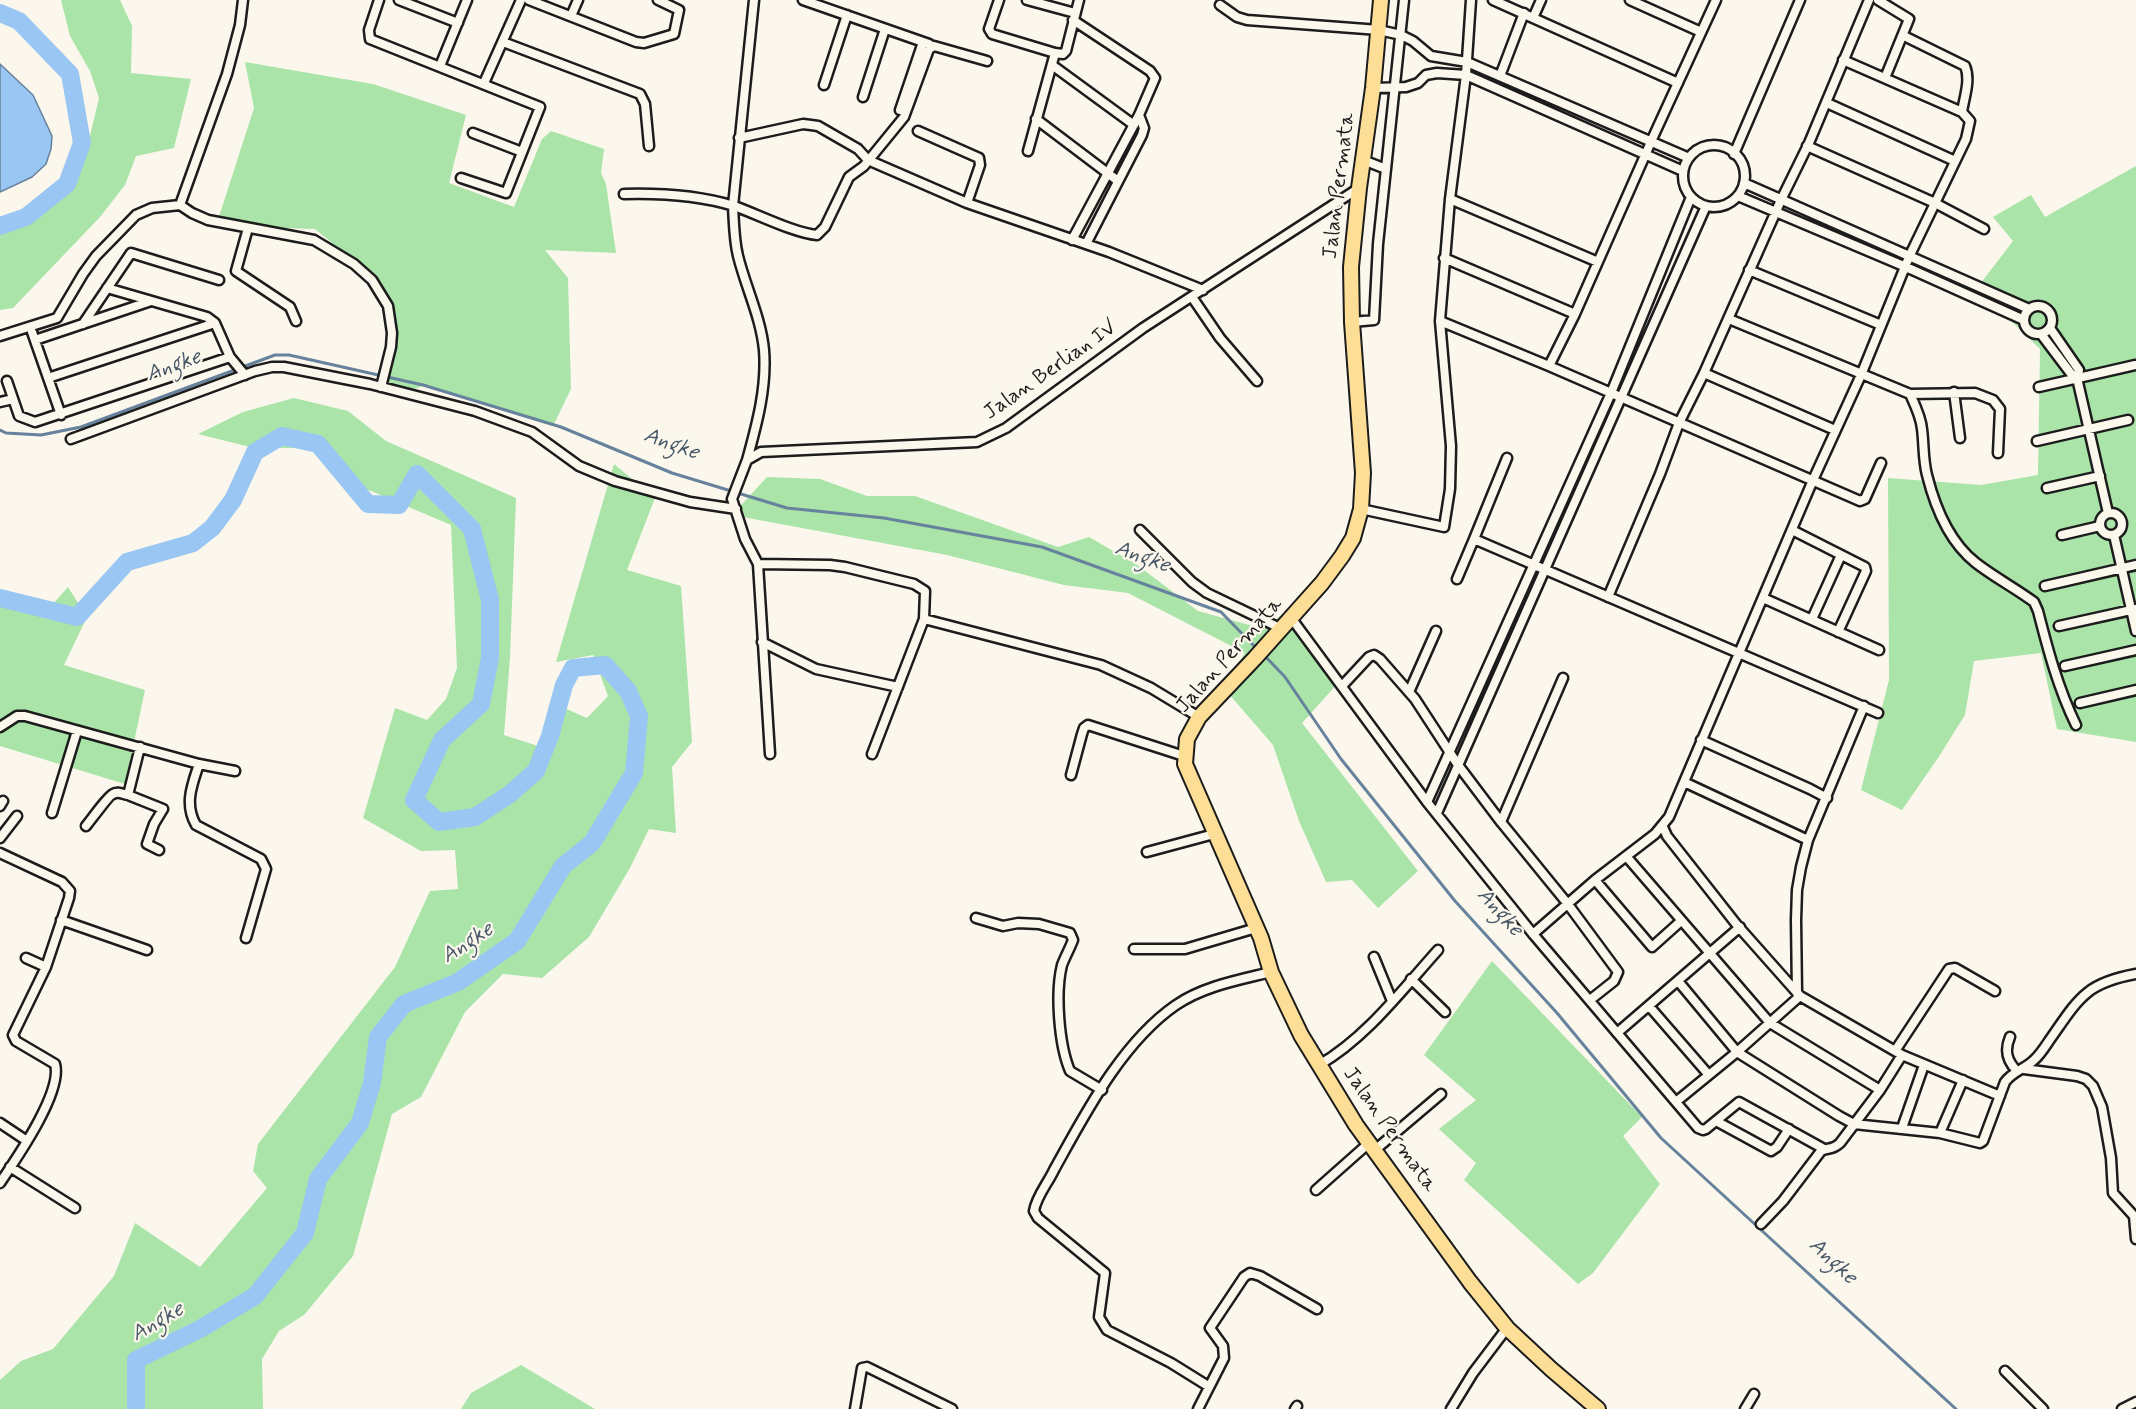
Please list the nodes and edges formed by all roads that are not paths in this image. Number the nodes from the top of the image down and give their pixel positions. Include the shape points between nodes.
1 (243, 0) edge
2 (379, 0) edge
3 (399, 0) edge
4 (467, 0) edge
5 (521, 0) edge
6 (529, 0) edge
7 (578, 0) edge
8 (658, 0) edge
9 (754, 0) edge
10 (803, 0) edge
11 (999, 0) edge
12 (1027, 0) edge
13 (1079, 0) edge
14 (1381, 0) edge
15 (1404, 0) edge
16 (1471, 0) edge
17 (1493, 0) edge
18 (1541, 0) edge
19 (1630, 0) edge
20 (1716, 0) edge
21 (1800, 0) edge
22 (1869, 0) edge
23 (1878, 0) edge
24 (1220, 5) dead end
25 (1524, 14) junction
26 (847, 15) junction
27 (571, 16) junction
28 (1074, 16) junction
29 (1533, 18) junction
30 (458, 22) junction
31 (885, 29) junction
32 (1379, 30) junction
33 (1701, 32) junction
34 (1401, 35) junction
35 (1904, 36) junction
36 (503, 42) junction
37 (1055, 53) junction
38 (1843, 60) junction
39 (987, 61) dead end
40 (1467, 62) junction
41 (1052, 65) junction
42 (440, 66) junction
43 (1466, 75) junction
44 (1500, 76) junction
45 (1885, 78) junction
46 (484, 83) junction
47 (1678, 83) junction
48 (824, 85) dead end
49 (1395, 87) junction
50 (1373, 88) junction
51 (862, 97) dead end
52 (1827, 103) junction
53 (900, 110) dead end
54 (1962, 112) junction
55 (1139, 115) junction
56 (1036, 119) junction
57 (1134, 125) junction
58 (918, 131) dead end
59 (473, 133) dead end
60 (739, 138) junction
61 (1651, 142) junction
62 (1808, 146) junction
63 (649, 147) dead end
64 (1028, 151) dead end
65 (522, 152) junction
66 (1646, 154) junction
67 (1734, 154) junction
68 (1689, 158) junction
69 (868, 160) junction
70 (1363, 160) junction
71 (1955, 161) junction
72 (1386, 169) junction
73 (1683, 171) junction
74 (1106, 173) junction
75 (461, 178) dead end
76 (1119, 181) junction
77 (1744, 183) junction
78 (1359, 188) junction
79 (624, 194) dead end
80 (1738, 196) junction
81 (1691, 197) junction
82 (1450, 199) junction
83 (1781, 200) junction
84 (967, 203) junction
85 (1935, 203) junction
86 (180, 204) junction
87 (733, 206) junction
88 (1706, 206) junction
89 (1776, 211) junction
90 (248, 228) junction
91 (1984, 229) dead end
92 (1072, 240) junction
93 (1086, 244) junction
94 (1910, 257) junction
95 (1444, 258) junction
96 (1598, 262) junction
97 (1906, 267) junction
98 (1749, 270) junction
99 (219, 280) dead end
100 (107, 288) junction
101 (1203, 290) junction
102 (1192, 297) junction
103 (152, 301) junction
104 (2029, 309) junction
105 (1575, 315) junction
106 (1729, 319) junction
107 (296, 321) dead end
108 (1440, 321) junction
109 (2024, 321) junction
110 (1352, 322) junction
111 (215, 323) junction
112 (83, 324) junction
113 (1881, 325) junction
114 (2050, 328) junction
115 (2041, 334) junction
116 (0, 336) edge
117 (233, 361) junction
118 (2135, 365) edge
119 (1549, 366) junction
120 (1704, 373) junction
121 (244, 374) junction
122 (1861, 375) junction
123 (48, 378) junction
124 (2077, 378) junction
125 (7, 381) dead end
126 (1257, 381) dead end
127 (381, 386) junction
128 (2039, 387) dead end
129 (1954, 392) junction
130 (1611, 393) junction
131 (1910, 394) junction
132 (13, 399) junction
133 (1622, 399) junction
134 (0, 402) edge
135 (61, 415) junction
136 (2128, 420) dead end
137 (1679, 423) junction
138 (2089, 429) junction
139 (1835, 430) junction
140 (1960, 438) dead end
141 (71, 439) dead end
142 (2037, 441) dead end
143 (1998, 453) dead end
144 (1507, 458) dead end
145 (747, 460) junction
146 (1881, 463) dead end
147 (2100, 477) junction
148 (1814, 480) junction
149 (2047, 488) dead end
150 (736, 509) junction
151 (1361, 509) junction
152 (2108, 513) junction
153 (2100, 526) junction
154 (1140, 530) dead end
155 (1792, 530) junction
156 (2062, 535) dead end
157 (2114, 535) junction
158 (1474, 539) junction
159 (1841, 555) junction
160 (758, 564) junction
161 (1534, 565) junction
162 (2136, 565) edge
163 (2121, 568) junction
164 (1545, 570) junction
165 (1457, 579) dead end
166 (2045, 586) dead end
167 (1608, 597) junction
168 (1763, 598) junction
169 (2134, 609) edge
170 (1292, 618) junction
171 (924, 619) junction
172 (1812, 619) junction
173 (2059, 626) dead end
174 (1436, 631) dead end
175 (2136, 631) edge
176 (1838, 632) junction
177 (1278, 633) junction
178 (762, 642) junction
179 (1879, 650) dead end
180 (2136, 650) edge
181 (1740, 652) junction
182 (2065, 666) dead end
183 (1563, 678) dead end
184 (1342, 686) junction
185 (898, 687) junction
186 (2136, 690) edge
187 (1409, 692) junction
188 (2080, 703) dead end
189 (1864, 706) junction
190 (1878, 712) dead end
191 (1199, 717) junction
192 (2076, 725) dead end
193 (0, 727) edge
194 (77, 731) junction
195 (1701, 740) junction
196 (140, 747) junction
197 (1450, 752) junction
198 (770, 754) dead end
199 (872, 754) dead end
200 (1184, 756) junction
201 (199, 764) junction
202 (1458, 765) junction
203 (235, 771) dead end
204 (1071, 776) dead end
205 (1683, 782) junction
206 (128, 795) junction
207 (1827, 798) junction
208 (1427, 802) junction
209 (52, 813) dead end
210 (1437, 813) junction
211 (17, 816) dead end
212 (1501, 822) junction
213 (86, 826) dead end
214 (1663, 827) junction
215 (1214, 834) junction
216 (0, 838) edge
217 (1808, 840) junction
218 (159, 850) dead end
219 (1147, 852) dead end
220 (0, 853) edge
221 (1626, 856) junction
222 (1595, 880) junction
223 (1567, 903) junction
224 (976, 918) dead end
225 (61, 920) junction
226 (1681, 921) junction
227 (1740, 927) junction
228 (1256, 928) junction
229 (1533, 934) junction
230 (246, 938) dead end
231 (147, 950) dead end
232 (1134, 950) dead end
233 (1438, 950) dead end
234 (1709, 954) junction
235 (1374, 957) dead end
236 (26, 958) dead end
237 (46, 967) junction
238 (1271, 972) junction
239 (2136, 974) edge
240 (1411, 980) junction
241 (1678, 981) junction
242 (1995, 991) dead end
243 (1798, 994) junction
244 (1590, 1000) junction
245 (1392, 1001) junction
246 (1649, 1006) junction
247 (1445, 1012) dead end
248 (1770, 1023) junction
249 (1617, 1033) junction
250 (2010, 1037) dead end
251 (1737, 1052) junction
252 (1899, 1053) junction
253 (1319, 1065) junction
254 (1924, 1065) junction
255 (2021, 1070) junction
256 (1708, 1074) junction
257 (1963, 1080) junction
258 (1102, 1090) junction
259 (1880, 1090) junction
260 (1442, 1094) dead end
261 (2000, 1095) junction
262 (1677, 1101) junction
263 (1716, 1121) junction
264 (0, 1123) edge
265 (1854, 1124) junction
266 (1902, 1128) junction
267 (1789, 1129) junction
268 (1940, 1133) junction
269 (27, 1142) junction
270 (1372, 1146) junction
271 (1824, 1149) junction
272 (10, 1167) junction
273 (0, 1183) edge
274 (1316, 1190) dead end
275 (75, 1208) dead end
276 (1761, 1224) dead end
277 (2136, 1239) edge
278 (1317, 1309) dead end
279 (1507, 1328) junction
280 (2005, 1371) dead end
281 (1208, 1386) junction
282 (1754, 1394) dead end
283 (2136, 1402) edge
284 (855, 1409) edge
285 (952, 1409) edge
286 (1198, 1409) edge
287 (1451, 1409) edge
288 (1598, 1409) edge
289 (1745, 1409) edge
290 (2043, 1409) edge
291 (2122, 1409) edge

1 - 86 street via 227,74
2 - 42 street via 370,39
3 - 30 street
4 - 30 street
5 - 36 street
6 - 27 street
7 - 27 street
8 - 27 street via 679,10 674,34 644,43
9 - 60 street
10 - 26 street
11 - 37 street via 989,29 992,34
12 - 28 street
13 - 28 street
14 - 32 main road, Jalan Permata
15 - 34 street
16 - 40 street
17 - 25 street
18 - 29 street
19 - 33 street
20 - 33 street
21 - 67 street
22 - 38 street
23 - 35 street via 1907,16
24 - 32 street via 1247,20
25 - 29 street
25 - 44 street
26 - 31 street
26 - 48 street
28 - 37 street via 1066,51
28 - 55 street via 1154,75
29 - 47 street
30 - 42 street
31 - 51 street
31 - 53 street via 926,43
32 - 34 street
32 - 50 main road, Jalan Permata
33 - 47 street
34 - 40 street via 1431,56
34 - 49 street
35 - 45 street
35 - 54 street via 1965,66 1968,73
36 - 46 street
36 - 63 street via 640,94 645,104
37 - 41 street
38 - 45 street
38 - 52 street
39 - 69 street via 934,46 929,49 904,117
40 - 43 street
40 - 44 street
41 - 56 street
41 - 57 street
42 - 46 street
43 - 49 street via 1431,74 1418,83
43 - 66 street
43 - 82 street
44 - 61 street
45 - 54 street
46 - 65 street via 540,107
47 - 61 street
49 - 50 street
49 - 72 street
50 - 70 main road, Jalan Permata
52 - 62 street
52 - 71 street
54 - 71 street via 1970,121 1969,130
55 - 57 street
55 - 76 street via 1144,128 1142,135
56 - 64 street
56 - 74 street
57 - 74 street
58 - 84 street via 980,158
59 - 65 street
60 - 69 street via 811,124 858,149
60 - 87 street
61 - 66 street
61 - 68 street
62 - 83 street
62 - 85 street
65 - 75 street via 506,193
66 - 73 street
66 - 96 street
67 - 68 street via 1722,147 1707,146
67 - 77 street via 1743,167
68 - 73 street
69 - 84 street
69 - 87 street via 849,177 825,227 817,235
70 - 72 street
70 - 78 main road, Jalan Permata
71 - 85 street
72 - 110 street via 1374,320
73 - 81 street via 1684,185
74 - 76 street
74 - 92 street
76 - 93 street
77 - 80 street
77 - 83 street
78 - 101 street, Jalan Berlian IV
78 - 110 main road, Jalan Permata via 1352,247
79 - 87 street via 676,194
80 - 88 street via 1727,204
80 - 89 street
81 - 88 street
81 - 130 street
82 - 95 street
82 - 96 street
83 - 89 street
83 - 94 street
84 - 92 street
85 - 91 street
85 - 94 street
86 - 90 street via 208,220
86 - 116 street via 136,215 82,274 57,318
87 - 145 street via 738,257 764,349 762,394
88 - 133 street
89 - 97 street
89 - 98 street
90 - 107 street via 236,271 290,307
90 - 127 street via 314,240 372,280 391,319 392,341
92 - 93 street
93 - 101 street
94 - 97 street
94 - 104 street
95 - 105 street
95 - 108 street
96 - 105 street
97 - 109 street
97 - 113 street
98 - 106 street
98 - 113 street
99 - 100 street via 131,253
100 - 103 street
100 - 112 street
101 - 102 street, Jalan Berlian IV
102 - 126 street
102 - 145 street, Jalan Berlian IV via 1005,428 977,442 761,452
103 - 111 street via 207,317
103 - 112 street
104 - 109 street
104 - 114 street via 2037,306 2049,311
105 - 119 street
106 - 120 street
106 - 122 street
108 - 119 street
108 - 151 street via 1451,446 1444,527
109 - 115 street via 2029,331
110 - 151 main road, Jalan Permata via 1363,473
111 - 117 street
111 - 123 street
112 - 123 street via 34,336
113 - 122 street
114 - 115 street
114 - 124 street via 2079,370
115 - 124 street
117 - 121 street
117 - 135 street
118 - 124 street
119 - 130 street
120 - 137 street
120 - 139 street
121 - 127 street via 272,366 284,367
121 - 141 street
122 - 131 street
122 - 139 street
123 - 135 street
124 - 128 street
124 - 138 street
125 - 132 street
127 - 150 street via 517,425 579,466 615,481 690,502
129 - 131 street
129 - 140 street
129 - 143 street via 1984,396 1997,404
130 - 133 street
130 - 161 street
131 - 192 street via 1922,427 1927,476 1952,538 1976,562 2034,602 2054,670
132 - 134 street
132 - 135 street via 19,416 35,422
133 - 137 street
133 - 164 street
136 - 138 street
137 - 148 street
137 - 167 street
138 - 142 street
138 - 147 street
139 - 148 street
144 - 158 street
145 - 150 street via 732,500
146 - 148 street via 1862,501
147 - 149 street
147 - 152 street
148 - 155 street
150 - 160 street
151 - 170 main road, Jalan Permata via 1353,538 1342,556
152 - 153 street
152 - 157 street via 2118,515 2122,521
153 - 156 street
153 - 157 street via 2106,534
154 - 177 street via 1192,582
155 - 159 street
155 - 168 street
157 - 163 street
158 - 161 street
158 - 165 street
159 - 172 street
159 - 176 street via 1866,569
160 - 171 street via 830,565 914,585 925,591
160 - 178 street
161 - 164 street
161 - 197 street
162 - 163 street
163 - 166 street
163 - 169 street
164 - 167 street
164 - 202 street
167 - 181 street
168 - 172 street
168 - 181 street
169 - 173 street
169 - 175 street
170 - 177 main road, Jalan Permata
170 - 184 street
171 - 185 street
171 - 191 street via 1101,665 1151,688
172 - 176 street
174 - 187 street
176 - 179 street
177 - 191 main road, Jalan Permata
178 - 185 street via 816,669
178 - 198 street
180 - 182 street
181 - 189 street
181 - 195 street
183 - 212 street
184 - 187 street via 1374,655
184 - 208 street
185 - 199 street
186 - 188 street
187 - 197 street
189 - 190 street
189 - 207 street
191 - 200 main road, Jalan Permata via 1187,739
193 - 194 street via 17,716 25,716
194 - 196 street
194 - 209 street
195 - 205 street
195 - 207 street
196 - 201 street
196 - 206 street
197 - 202 street
197 - 208 street
200 - 204 street via 1088,725
200 - 215 main road, Jalan Permata
201 - 203 street
201 - 230 street via 189,806 196,825 261,859 266,869
202 - 210 street
202 - 212 street
205 - 214 street
205 - 217 street
206 - 213 street via 111,795
206 - 218 street via 163,809 147,844
207 - 217 street
208 - 210 street
210 - 229 street
211 - 216 street
212 - 223 street
214 - 221 street
214 - 227 street
215 - 219 street
215 - 228 main road, Jalan Permata
217 - 243 street via 1797,891
220 - 225 street via 68,886 69,898
221 - 222 street
221 - 226 street
222 - 223 street
222 - 226 street via 1652,947
223 - 229 street
223 - 244 street via 1618,972 1614,981
224 - 258 street via 1003,926 1039,924 1073,936 1062,966 1061,1033 1070,1071
225 - 231 street
225 - 237 street
226 - 234 street
227 - 234 street
227 - 243 street
228 - 232 street via 1185,949
228 - 238 main road, Jalan Permata
229 - 244 street
233 - 240 street
234 - 241 street
234 - 248 street
235 - 245 street
236 - 237 street
237 - 269 street via 13,1035 57,1068 46,1105
238 - 253 main road, Jalan Permata
238 - 258 street via 1195,994 1176,1005 1133,1045
239 - 255 street via 2116,977 2086,993 2039,1055
240 - 245 street
240 - 247 street
241 - 246 street
241 - 251 street
242 - 252 street via 1955,968 1949,969
243 - 248 street
243 - 252 street
244 - 249 street
245 - 253 street via 1332,1058
246 - 249 street
246 - 256 street
248 - 251 street
248 - 259 street
249 - 262 street
250 - 255 street via 2008,1062
251 - 256 street
251 - 265 street
252 - 254 street
252 - 259 street
253 - 270 main road, Jalan Permata
254 - 257 street
254 - 266 street
255 - 261 street via 2005,1082
255 - 277 street via 2077,1076 2093,1086 2102,1107 2112,1158 2113,1193 2134,1216
256 - 262 street
257 - 261 street
257 - 268 street
258 - 281 street via 1075,1131 1035,1207 1035,1215 1105,1273 1099,1317 1107,1330
259 - 265 street
260 - 270 street
261 - 268 street via 1982,1142
262 - 263 street via 1701,1130
263 - 267 street via 1739,1102
263 - 267 street via 1771,1151
264 - 269 street
265 - 266 street
265 - 271 street via 1836,1147
266 - 268 street
267 - 271 street
269 - 272 street
270 - 274 street
270 - 279 main road, Jalan Permata
271 - 276 street
272 - 273 street
272 - 275 street
278 - 281 street via 1260,1276 1250,1273 1244,1277 1210,1328 1225,1353
279 - 287 street
279 - 288 main road, Jalan Permata
280 - 290 street
281 - 286 street
282 - 289 street
283 - 291 street
284 - 285 street via 862,1368 867,1367

